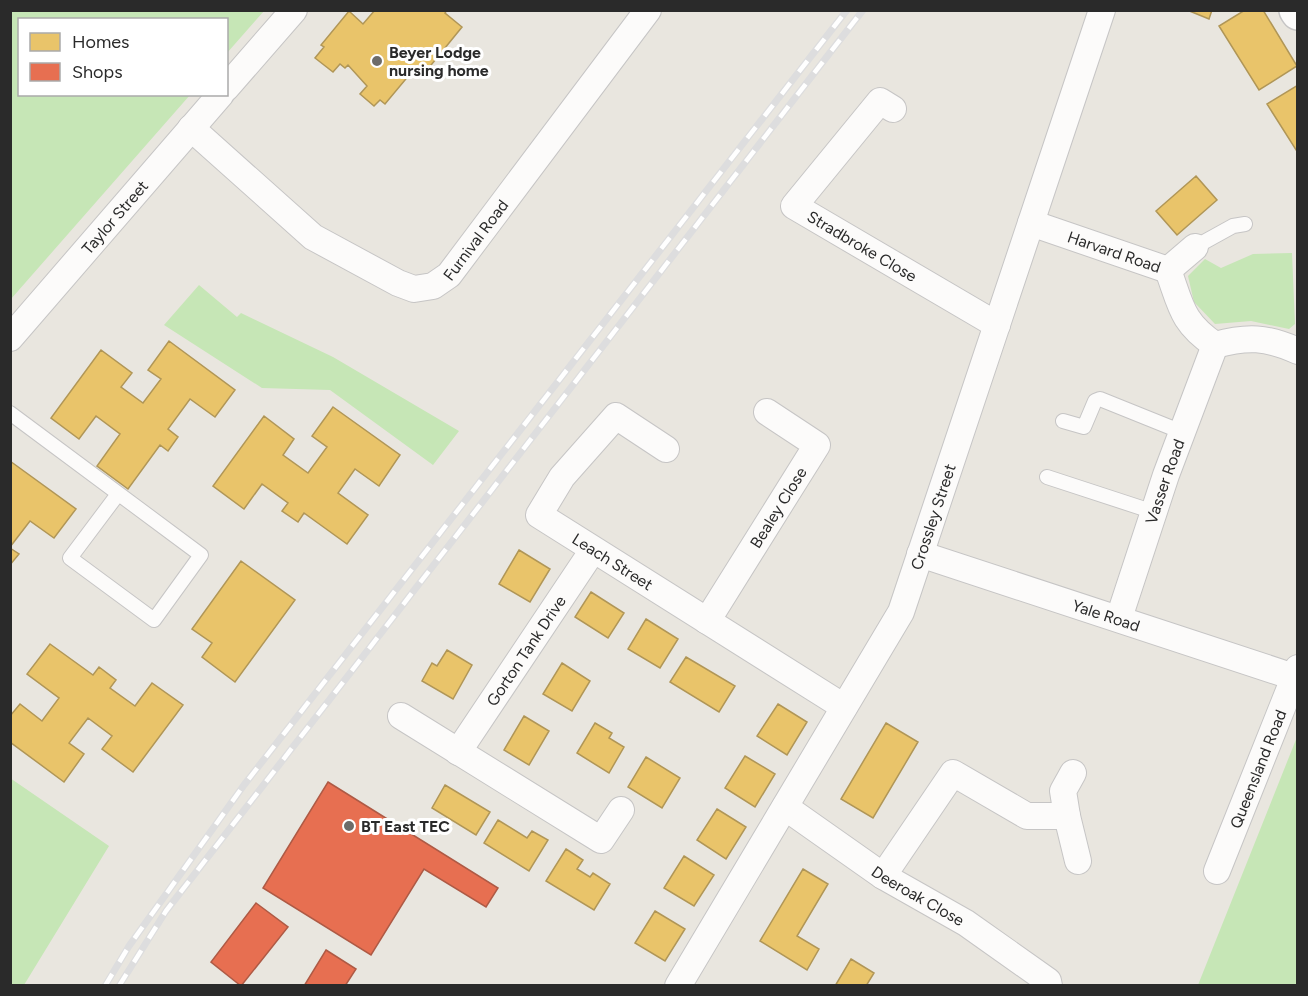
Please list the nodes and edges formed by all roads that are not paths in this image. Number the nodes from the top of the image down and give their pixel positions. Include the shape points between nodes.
1 (294, 10) edge
2 (1102, 10) edge
3 (639, 14) edge
4 (228, 86) edge
5 (219, 96) edge
6 (893, 109) dead end
7 (191, 128) junction
8 (1031, 223) junction
9 (1245, 224) dead end
10 (1195, 247) joint
11 (1168, 270) junction
12 (997, 325) junction
13 (10, 338) edge
14 (1215, 345) junction
15 (1298, 351) edge
16 (767, 412) dead end
17 (10, 413) edge
18 (1064, 421) dead end
19 (1182, 432) junction
20 (666, 449) dead end
21 (1047, 477) dead end
22 (118, 494) junction
23 (1154, 512) junction
24 (593, 549) junction
25 (920, 554) junction
26 (1119, 618) junction
27 (707, 621) junction
28 (1296, 672) edge
29 (844, 708) junction
30 (401, 716) dead end
31 (459, 752) junction
32 (1073, 773) dead end
33 (785, 807) junction
34 (621, 810) dead end
35 (1066, 816) junction
36 (1078, 861) dead end
37 (1217, 871) dead end
38 (883, 876) junction
39 (678, 986) edge
40 (1049, 986) edge

1 - 4 street
2 - 8 street, Crossley Street
3 - 7 street, Furnival Road via 449,275 424,288 398,283 313,237
5 - 7 street, Taylor Street
6 - 12 street, Stradbroke Close via 880,101 794,206
7 - 13 street, Taylor Street
8 - 11 street, Harvard Road
8 - 12 street, Crossley Street
9 - 10 lane via 1233,226
10 - 11 street
11 - 14 street, Harvard Road via 1185,316
12 - 25 street, Crossley Street
14 - 15 street via 1241,338 1261,339
14 - 19 street, Vasser Road
16 - 27 street, Bealey Close via 817,446
17 - 22 lane
18 - 19 lane via 1084,427 1095,401 1100,399
19 - 23 street, Vasser Road
20 - 24 street, Leach Street via 615,416 562,477 539,515
21 - 23 lane
22 - 22 lane via 201,555 154,620 70,558
23 - 26 street, Vasser Road
24 - 27 street, Leach Street
24 - 31 street, Gorton Tank Drive
25 - 26 street, Yale Road
25 - 29 street, Crossley Street via 901,612
26 - 28 street, Yale Road
27 - 29 street, Leach Street
28 - 37 street, Queensland Road
29 - 33 street, Crossley Street
30 - 31 street
31 - 34 street via 601,840
32 - 35 street via 1063,791
33 - 38 street, Deeroak Close
33 - 39 street, Crossley Street
35 - 36 street
35 - 38 street via 1027,816 953,773
38 - 40 street, Deeroak Close via 966,922 1048,981

